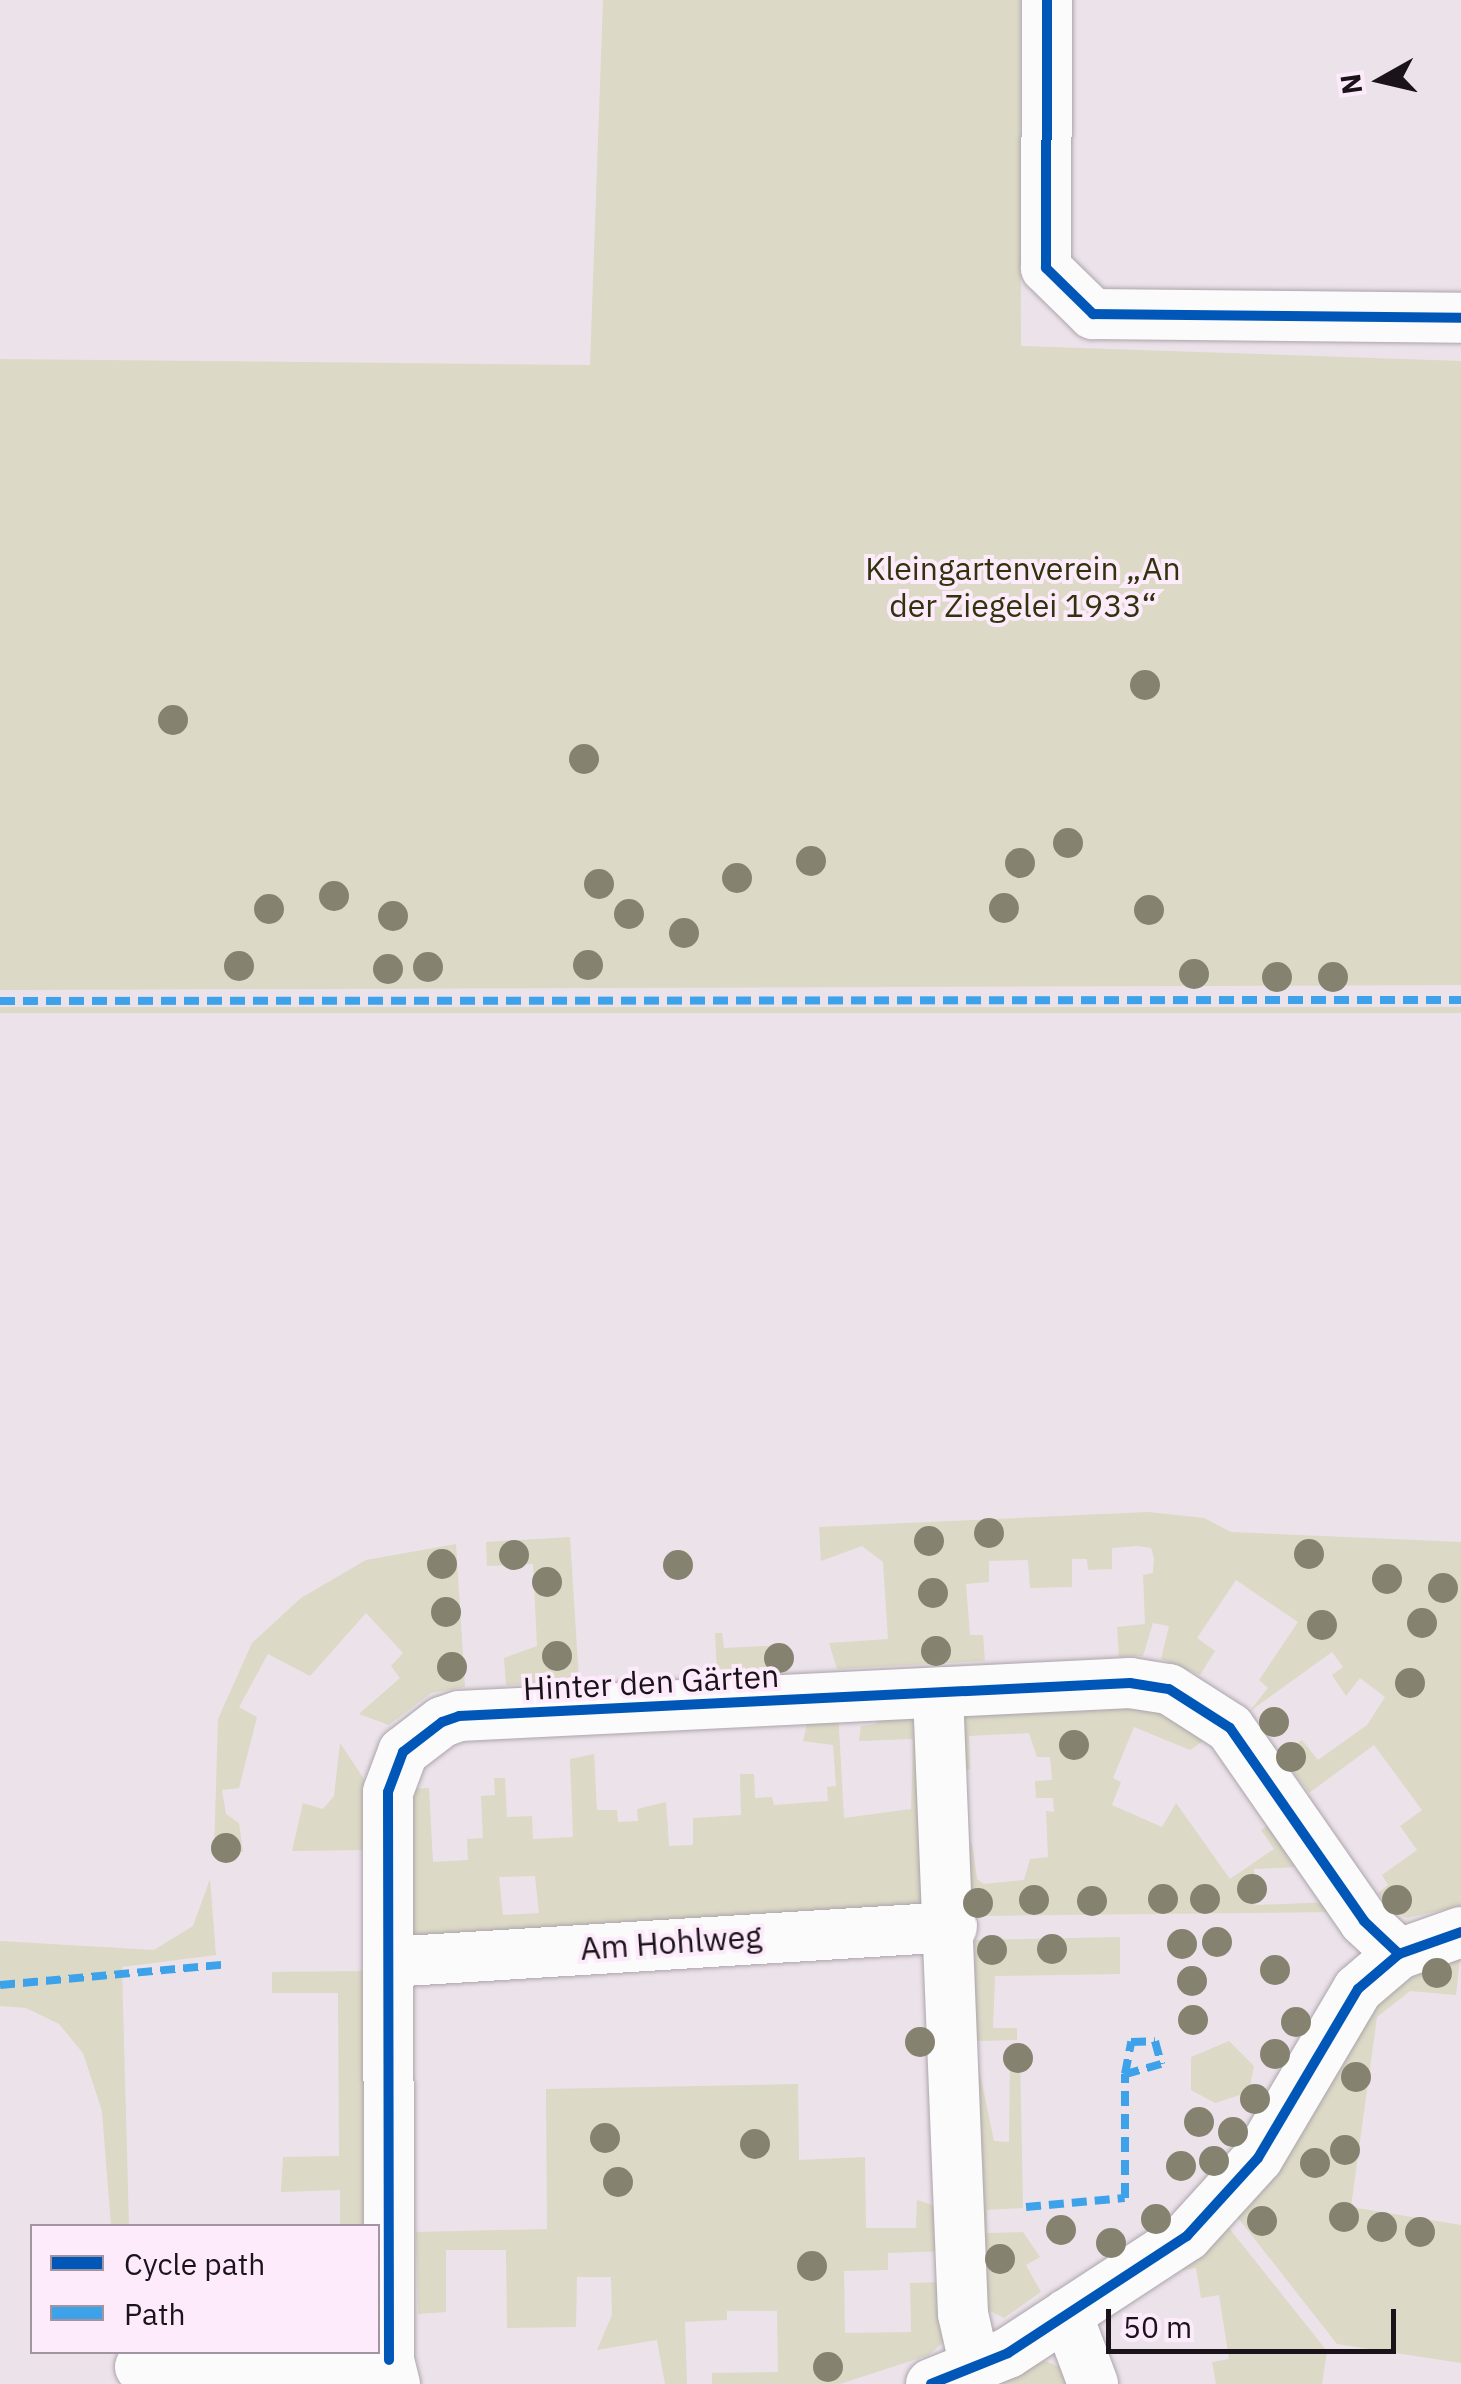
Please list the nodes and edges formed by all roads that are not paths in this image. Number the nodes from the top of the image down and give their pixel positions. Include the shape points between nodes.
1 (1047, 0) edge
2 (1461, 318) edge
3 (938, 1694) junction
4 (952, 1927) junction
5 (1461, 1932) edge
6 (1398, 1954) junction
7 (390, 1962) junction
8 (1067, 2314) junction
9 (140, 2367) dead end
10 (392, 2372) edge
11 (318, 2373) edge
12 (953, 2376) edge
13 (1093, 2384) edge

1 - 2 street via 1046,268 1093,314
3 - 4 street
3 - 6 street, Hinter den Gärten via 1130,1683 1169,1689 1204,1707 1230,1728 1364,1921
3 - 7 street, Hinter den Gärten via 459,1716 422,1731 392,1770 388,1792
4 - 7 street, Am Hohlweg
4 - 12 street via 963,2314
5 - 6 street
6 - 8 street via 1343,2008 1274,2134 1216,2208 1187,2236
7 - 10 street, Hinter den Gärten
8 - 12 street
8 - 13 street
9 - 11 street
10 - 11 street

